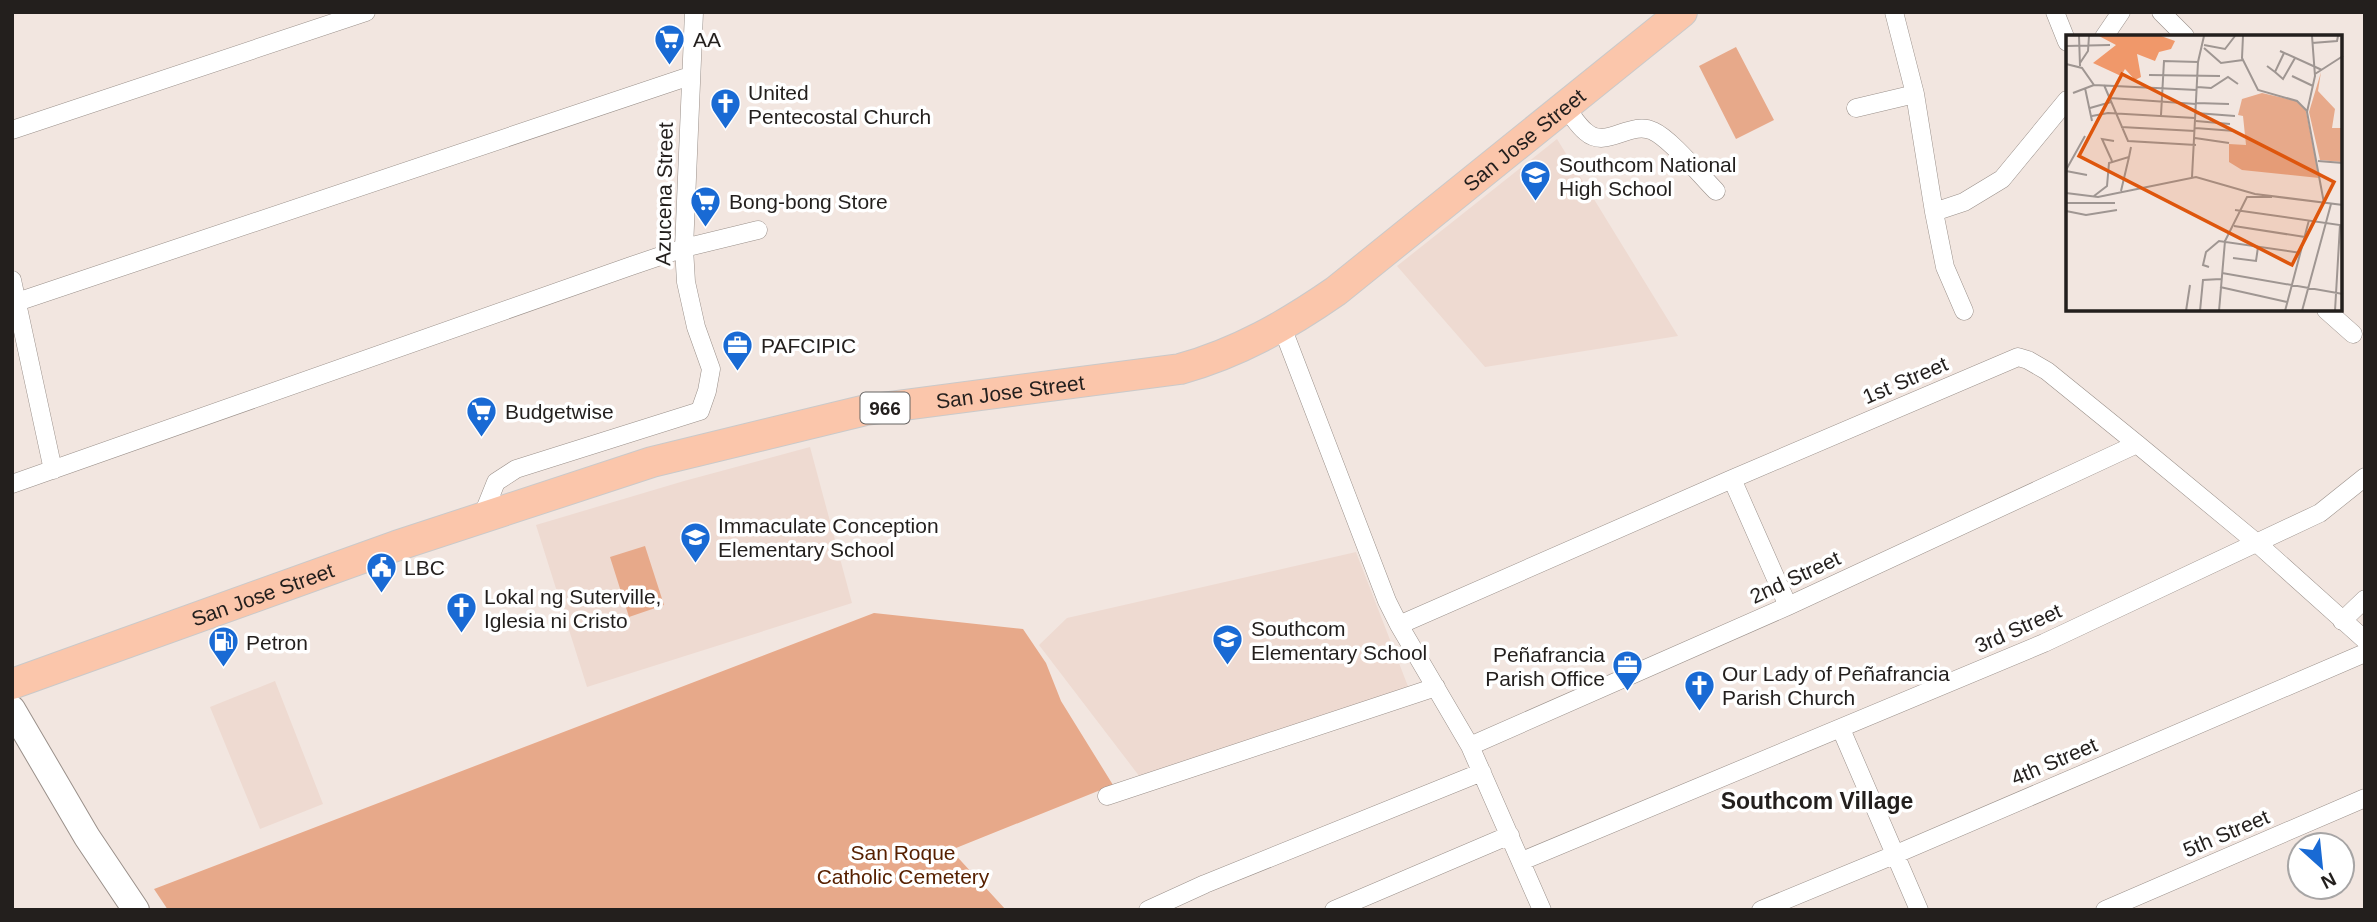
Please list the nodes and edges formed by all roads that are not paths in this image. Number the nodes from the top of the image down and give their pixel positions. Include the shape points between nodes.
1 (366, 12) edge
2 (694, 12) edge
3 (1682, 12) edge
4 (1894, 12) edge
5 (2055, 12) edge
6 (2121, 12) edge
7 (2161, 12) edge
8 (2105, 35) edge
9 (2184, 35) edge
10 (2066, 40) edge
11 (690, 76) junction
12 (1915, 94) junction
13 (2066, 101) edge
14 (1565, 107) junction
15 (1856, 108) dead end
16 (12, 130) edge
17 (1716, 191) dead end
18 (1934, 212) junction
19 (758, 230) dead end
20 (684, 248) junction
21 (12, 280) edge
22 (17, 302) junction
23 (1964, 311) dead end
24 (2328, 312) edge
25 (1282, 327) junction
26 (2354, 334) dead end
27 (2137, 444) junction
28 (54, 470) junction
29 (2365, 477) edge
30 (1732, 479) junction
31 (12, 484) edge
32 (482, 517) junction
33 (2258, 544) junction
34 (2365, 599) edge
35 (1788, 606) junction
36 (2342, 621) junction
37 (1399, 625) junction
38 (2365, 640) edge
39 (2365, 653) edge
40 (12, 684) edge
41 (1436, 687) junction
42 (12, 709) edge
43 (1841, 729) junction
44 (1470, 746) junction
45 (1482, 772) junction
46 (1107, 796) dead end
47 (2365, 798) edge
48 (1510, 835) junction
49 (1894, 855) junction
50 (1522, 861) junction
51 (1537, 908) edge
52 (136, 910) edge
53 (1147, 910) edge
54 (1334, 910) edge
55 (1761, 910) edge
56 (1919, 910) edge
57 (2105, 910) edge

1 - 16 street
2 - 11 street, Azucena Street
3 - 14 main road, San Jose Street / 966
4 - 12 street
5 - 10 street
6 - 8 street
7 - 9 street
11 - 20 street, Azucena Street
11 - 22 street
12 - 15 street
12 - 18 street
13 - 18 street via 2002,179 1964,202
14 - 17 street via 1592,137 1606,138 1629,129 1652,130
14 - 25 main road, San Jose Street / 966 via 1336,292
18 - 23 street via 1945,267
19 - 20 street
20 - 28 street
20 - 32 street, Azucena Street via 685,282 711,369 700,411 516,469 496,482
21 - 22 street
22 - 28 street
24 - 26 street
25 - 32 main road, San Jose Street / 966 via 1214,359 1180,369 866,410 652,462
25 - 37 street
27 - 30 street, 1st Street via 2047,371 2018,357
27 - 33 street, 1st Street
27 - 35 street, 2nd Street
28 - 31 street
29 - 33 street, 3rd Street via 2320,513
30 - 35 street
30 - 37 street, 1st Street
32 - 40 main road, San Jose Street / 966
33 - 36 street, 1st Street
33 - 43 street, 3rd Street via 2044,643
34 - 36 street
35 - 44 street, 2nd Street
36 - 38 street, 1st Street
37 - 41 street
39 - 49 street, 4th Street
41 - 44 street
41 - 46 street
42 - 52 main road
43 - 49 street
43 - 50 street, 3rd Street
44 - 45 street
45 - 48 street
45 - 53 street
47 - 57 street, 5th Street
48 - 50 street
48 - 54 street
49 - 55 street, 4th Street
49 - 56 street
50 - 51 street

